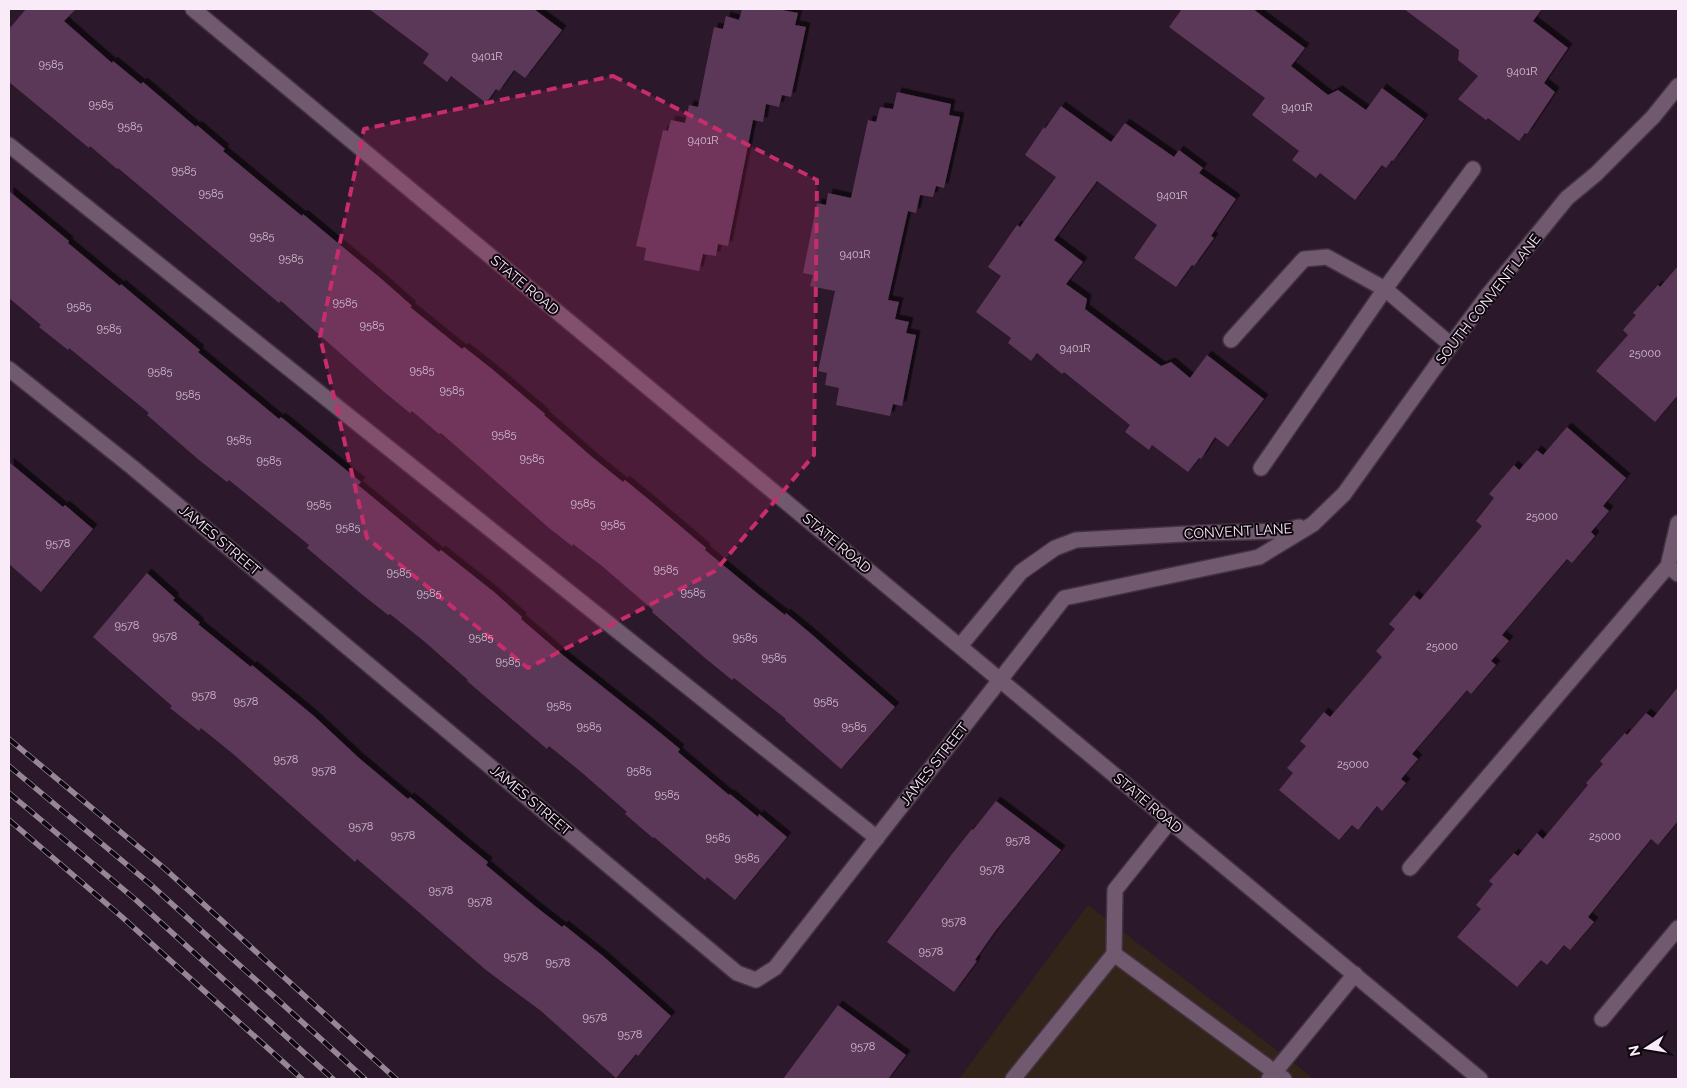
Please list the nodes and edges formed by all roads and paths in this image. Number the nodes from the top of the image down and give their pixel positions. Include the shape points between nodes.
1 (193, 9) edge
2 (1678, 86) edge
3 (9, 145) edge
4 (1474, 169) dead end
5 (1385, 289) junction
6 (1231, 340) dead end
7 (1451, 345) junction
8 (9, 369) edge
9 (1261, 468) dead end
10 (1678, 523) edge
11 (1313, 524) junction
12 (1673, 570) edge
13 (960, 646) junction
14 (1000, 680) junction
15 (1170, 821) junction
16 (876, 838) junction
17 (1410, 868) dead end
18 (1678, 928) edge
19 (1114, 954) junction
20 (1355, 974) junction
21 (1602, 1019) dead end
22 (1276, 1077) edge
23 (1013, 1079) edge
24 (1480, 1079) edge

1 - 13 street, STATE ROAD
2 - 7 street, SOUTH CONVENT LANE via 1653,117 1567,198
3 - 16 street
4 - 5 street
5 - 6 street via 1327,257 1304,259
5 - 7 street
5 - 9 street
7 - 11 street, SOUTH CONVENT LANE via 1344,494
8 - 16 street, JAMES STREET via 132,466 737,973 756,980 775,968
10 - 12 street
11 - 13 street, CONVENT LANE via 1282,531 1076,540 1055,548 1021,572
11 - 14 street, CONVENT LANE via 1259,557 1064,598
12 - 17 street
13 - 14 street, STATE ROAD
14 - 15 street, STATE ROAD
14 - 16 street, JAMES STREET
15 - 19 street via 1115,890
15 - 20 street, STATE ROAD
18 - 21 street
19 - 22 street
19 - 23 street
20 - 22 street
20 - 24 street, STATE ROAD

